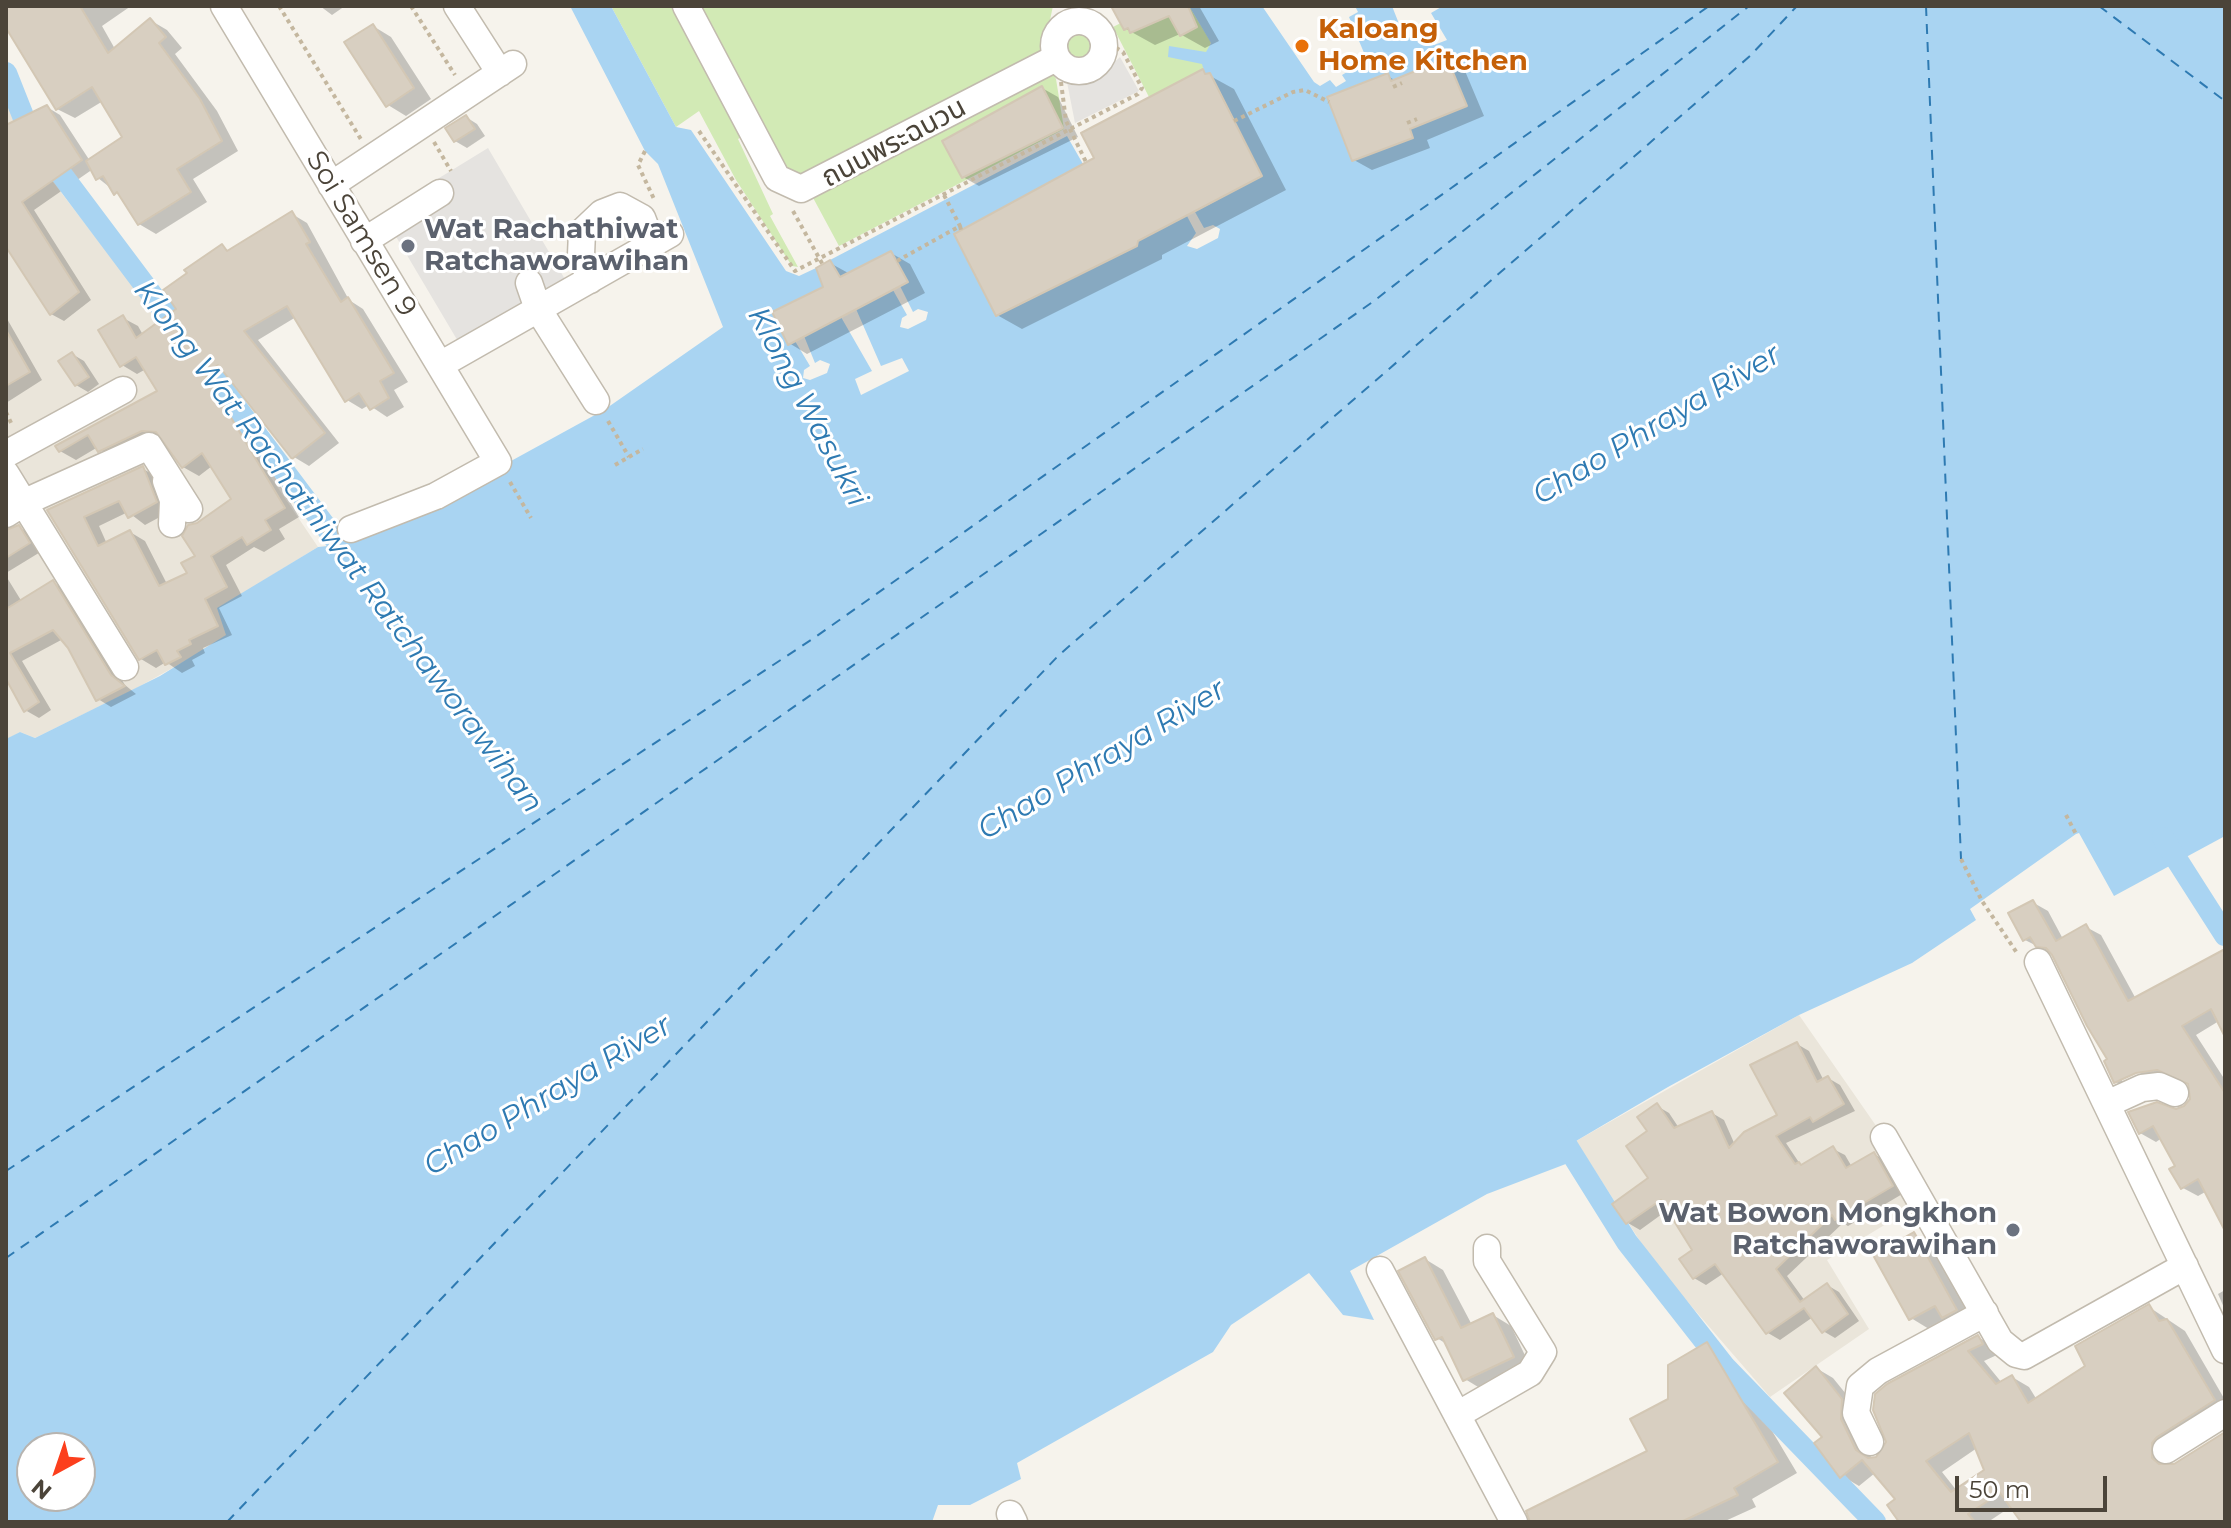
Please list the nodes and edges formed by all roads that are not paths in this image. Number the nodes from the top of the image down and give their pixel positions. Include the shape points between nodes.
1 (224, 6) edge
2 (457, 6) edge
3 (686, 6) edge
4 (1069, 14) edge
5 (1060, 62) junction
6 (446, 182) road end
7 (331, 185) junction
8 (364, 241) junction
9 (590, 280) junction
10 (529, 283) dead end
11 (538, 309) junction
12 (440, 365) junction
13 (123, 390) dead end
14 (596, 401) road end
15 (6, 454) edge
16 (6, 474) edge
17 (15, 508) edge
18 (181, 516) dead end
19 (351, 529) dead end
20 (125, 667) dead end
21 (2038, 962) road end
22 (2175, 1093) dead end
23 (2107, 1104) junction
24 (1884, 1137) dead end
25 (1487, 1248) dead end
26 (2185, 1266) junction
27 (1380, 1270) dead end
28 (1985, 1313) junction
29 (2225, 1350) edge
30 (2225, 1413) edge
31 (1457, 1415) junction
32 (1870, 1442) dead end
33 (2166, 1450) dead end
34 (1514, 1522) edge

1 - 7 street, Soi Samsen 9
2 - 7 street via 506,68
3 - 5 street, ถนนพระฉนวน via 777,178 787,185 809,188
4 - 5 street via 1054,41
4 - 5 street via 1094,26 1103,40 1102,56 1091,68 1075,71
6 - 8 street
7 - 8 street, Soi Samsen 9
8 - 12 street, Soi Samsen 9
9 - 9 street via 661,239 642,218 620,206 602,213 582,232 581,255
9 - 11 street
10 - 11 street
11 - 12 street
11 - 14 street
12 - 19 street, Soi Samsen 9 via 498,462 436,496
13 - 15 street
16 - 17 street
17 - 18 street via 149,446 165,470
17 - 20 street
21 - 23 street
22 - 23 street via 2159,1086 2142,1088
23 - 26 street
24 - 28 street
25 - 31 street via 1487,1261 1543,1352 1530,1373
26 - 28 street via 2024,1356 2000,1341
26 - 29 street
27 - 31 street
28 - 32 street via 1860,1386 1856,1413
30 - 33 street
31 - 34 street

